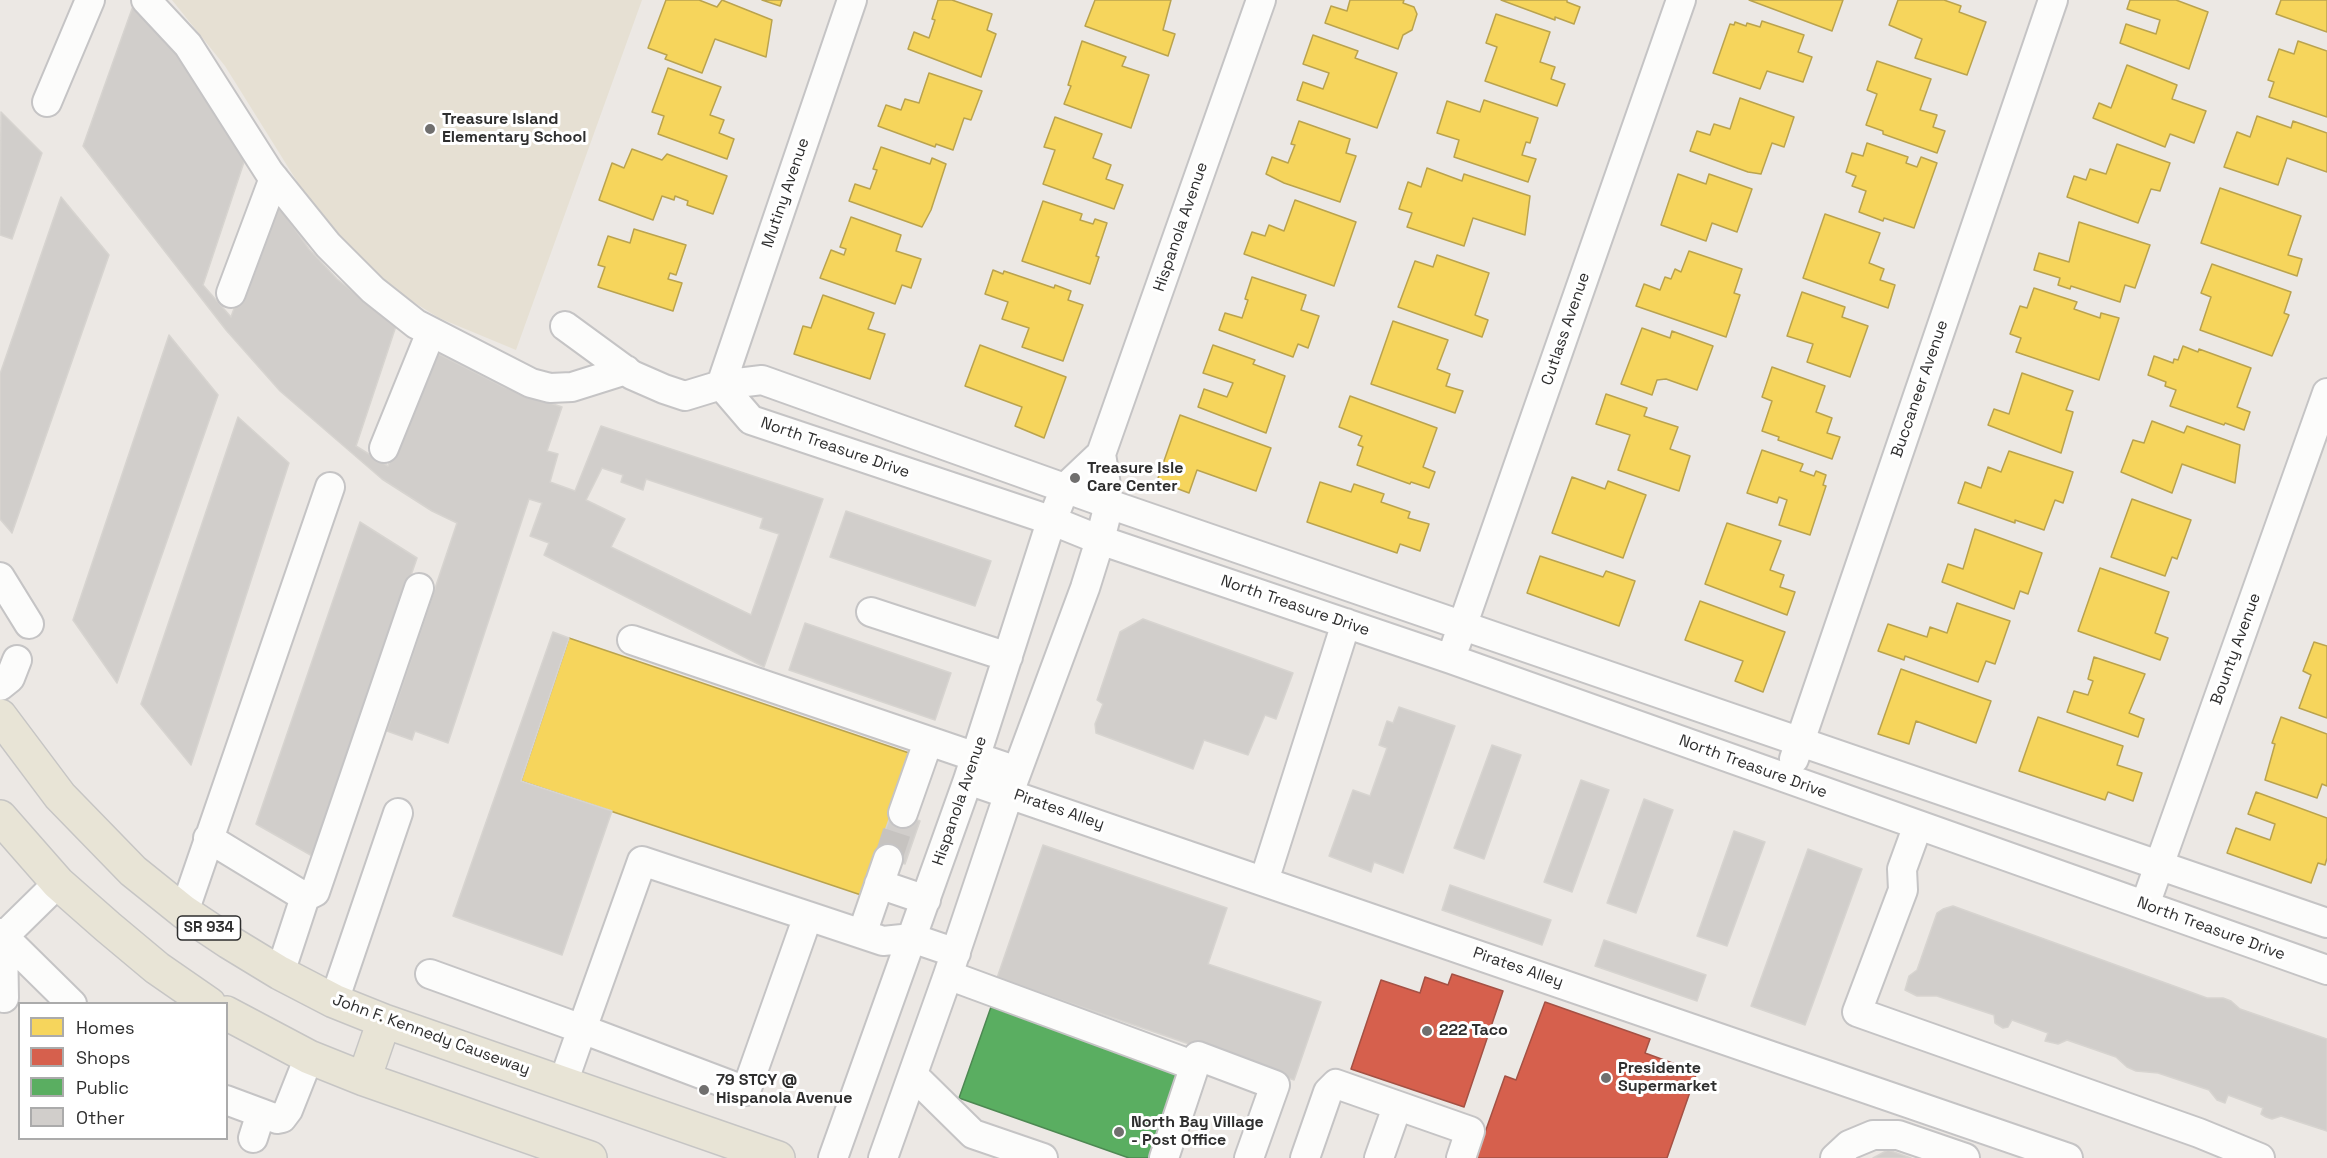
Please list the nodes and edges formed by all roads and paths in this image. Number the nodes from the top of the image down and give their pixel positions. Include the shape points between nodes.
1 (90, 0) edge
2 (146, 0) edge
3 (852, 0) edge
4 (1261, 0) edge
5 (1681, 0) edge
6 (2053, 0) edge
7 (47, 102) dead end
8 (274, 178) junction
9 (231, 293) dead end
10 (565, 326) dead end
11 (431, 332) junction
12 (626, 370) junction
13 (721, 385) junction
14 (2327, 393) edge
15 (384, 448) dead end
16 (1101, 454) junction
17 (330, 487) dead end
18 (1065, 488) junction
19 (1109, 504) junction
20 (1053, 521) junction
21 (1100, 540) junction
22 (0, 577) edge
23 (419, 588) dead end
24 (871, 612) dead end
25 (1346, 623) junction
26 (29, 624) dead end
27 (1463, 625) junction
28 (632, 640) dead end
29 (1008, 657) junction
30 (1451, 659) junction
31 (17, 660) dead end
32 (0, 686) edge
33 (0, 716) edge
34 (1800, 740) junction
35 (928, 742) junction
36 (972, 769) junction
37 (1788, 779) junction
38 (1013, 782) junction
39 (398, 813) dead end
40 (903, 813) tunnel mouth
41 (0, 817) edge
42 (1918, 825) junction
43 (208, 838) junction
44 (2159, 866) junction
45 (1264, 881) junction
46 (58, 883) junction
47 (305, 897) junction
48 (926, 900) junction
49 (2145, 905) junction
50 (184, 912) junction
51 (808, 916) junction
52 (2327, 923) edge
53 (862, 934) junction
54 (1, 935) edge
55 (912, 938) junction
56 (952, 964) junction
57 (2327, 970) edge
58 (280, 973) junction
59 (430, 974) dead end
60 (4, 998) dead end
61 (334, 1001) junction
62 (70, 1002) edge
63 (206, 1002) edge
64 (228, 1014) edge
65 (384, 1021) junction
66 (582, 1029) junction
67 (309, 1057) junction
68 (1195, 1066) junction
69 (913, 1075) junction
70 (364, 1079) junction
71 (563, 1083) junction
72 (228, 1102) edge
73 (1397, 1107) junction
74 (590, 1158) edge
75 (778, 1158) edge
76 (833, 1158) edge
77 (883, 1158) edge
78 (1043, 1158) edge
79 (1164, 1158) edge
80 (1249, 1158) edge
81 (1305, 1158) edge
82 (1379, 1158) edge
83 (1461, 1158) edge
84 (1834, 1158) edge
85 (1965, 1158) edge
86 (2068, 1158) edge
87 (2260, 1158) edge

1 - 7 street
2 - 8 street via 188,45
3 - 13 street, Mutiny Avenue
4 - 16 street, Hispanola Avenue
5 - 27 street, Cutlass Avenue
6 - 34 street, Buccaneer Avenue
8 - 9 street
8 - 11 street via 328,245 373,290
10 - 12 street
11 - 12 street via 531,383 550,388 572,387
11 - 15 street
12 - 13 street via 685,396
13 - 18 street via 762,380
13 - 20 street, North Treasure Drive via 751,420
14 - 44 street, Bounty Avenue
16 - 18 street, Hispanola Avenue
16 - 19 street, Hispanola Avenue
17 - 43 street
18 - 19 street
18 - 20 street, Hispanola Avenue
19 - 21 street, Hispanola Avenue
19 - 27 street
20 - 21 street, North Treasure Drive
20 - 29 street, Hispanola Avenue
21 - 25 street, North Treasure Drive
21 - 38 street, Hispanola Avenue
22 - 26 street
23 - 47 street via 315,892
24 - 29 street
25 - 30 street, North Treasure Drive
25 - 45 street
27 - 30 street, Cutlass Avenue
27 - 34 street
28 - 35 street, Pirates Alley
29 - 36 street, Hispanola Avenue
30 - 37 street, North Treasure Drive
31 - 32 street via 10,678
33 - 50 main road, John F. Kennedy Causeway / SR 934 via 60,796 95,834
34 - 37 street, Buccaneer Avenue
34 - 44 street
35 - 36 street, Pirates Alley
35 - 40 street
36 - 38 street, Pirates Alley
36 - 48 street, Hispanola Avenue
37 - 42 street, North Treasure Drive
38 - 45 street, Pirates Alley
38 - 56 street, Hispanola Avenue
39 - 61 street
41 - 46 main road
42 - 49 street, North Treasure Drive
42 - 87 street via 1902,869 1903,890 1857,1012
43 - 47 street
43 - 50 street
44 - 49 street, Bounty Avenue
44 - 52 street
45 - 86 street, Pirates Alley
46 - 54 street
46 - 63 main road via 157,968
47 - 58 street
48 - 53 street via 884,871
48 - 55 street, Hispanola Avenue
49 - 57 street, North Treasure Drive
50 - 58 main road, John F. Kennedy Causeway / SR 934
51 - 53 street
51 - 66 street via 642,861
51 - 66 street via 746,1091
53 - 55 street via 883,941
54 - 60 street
54 - 62 street
55 - 56 street
55 - 76 street, Hispanola Avenue
56 - 68 street
56 - 69 street, Hispanola Avenue
58 - 61 main road, John F. Kennedy Causeway / SR 934
59 - 66 street
61 - 65 main road, John F. Kennedy Causeway / SR 934
64 - 67 main road
65 - 70 main road
65 - 71 main road, John F. Kennedy Causeway / SR 934
66 - 71 street
67 - 70 main road
67 - 72 street via 282,1118 257,1126
68 - 79 street
68 - 80 street via 1198,1056 1275,1085
69 - 77 street, Hispanola Avenue
69 - 78 street via 973,1134
70 - 74 main road
71 - 75 main road, John F. Kennedy Causeway / SR 934
73 - 81 street via 1340,1085 1332,1086
73 - 82 street
73 - 83 street via 1470,1131
84 - 85 street via 1849,1145 1873,1134 1898,1135

